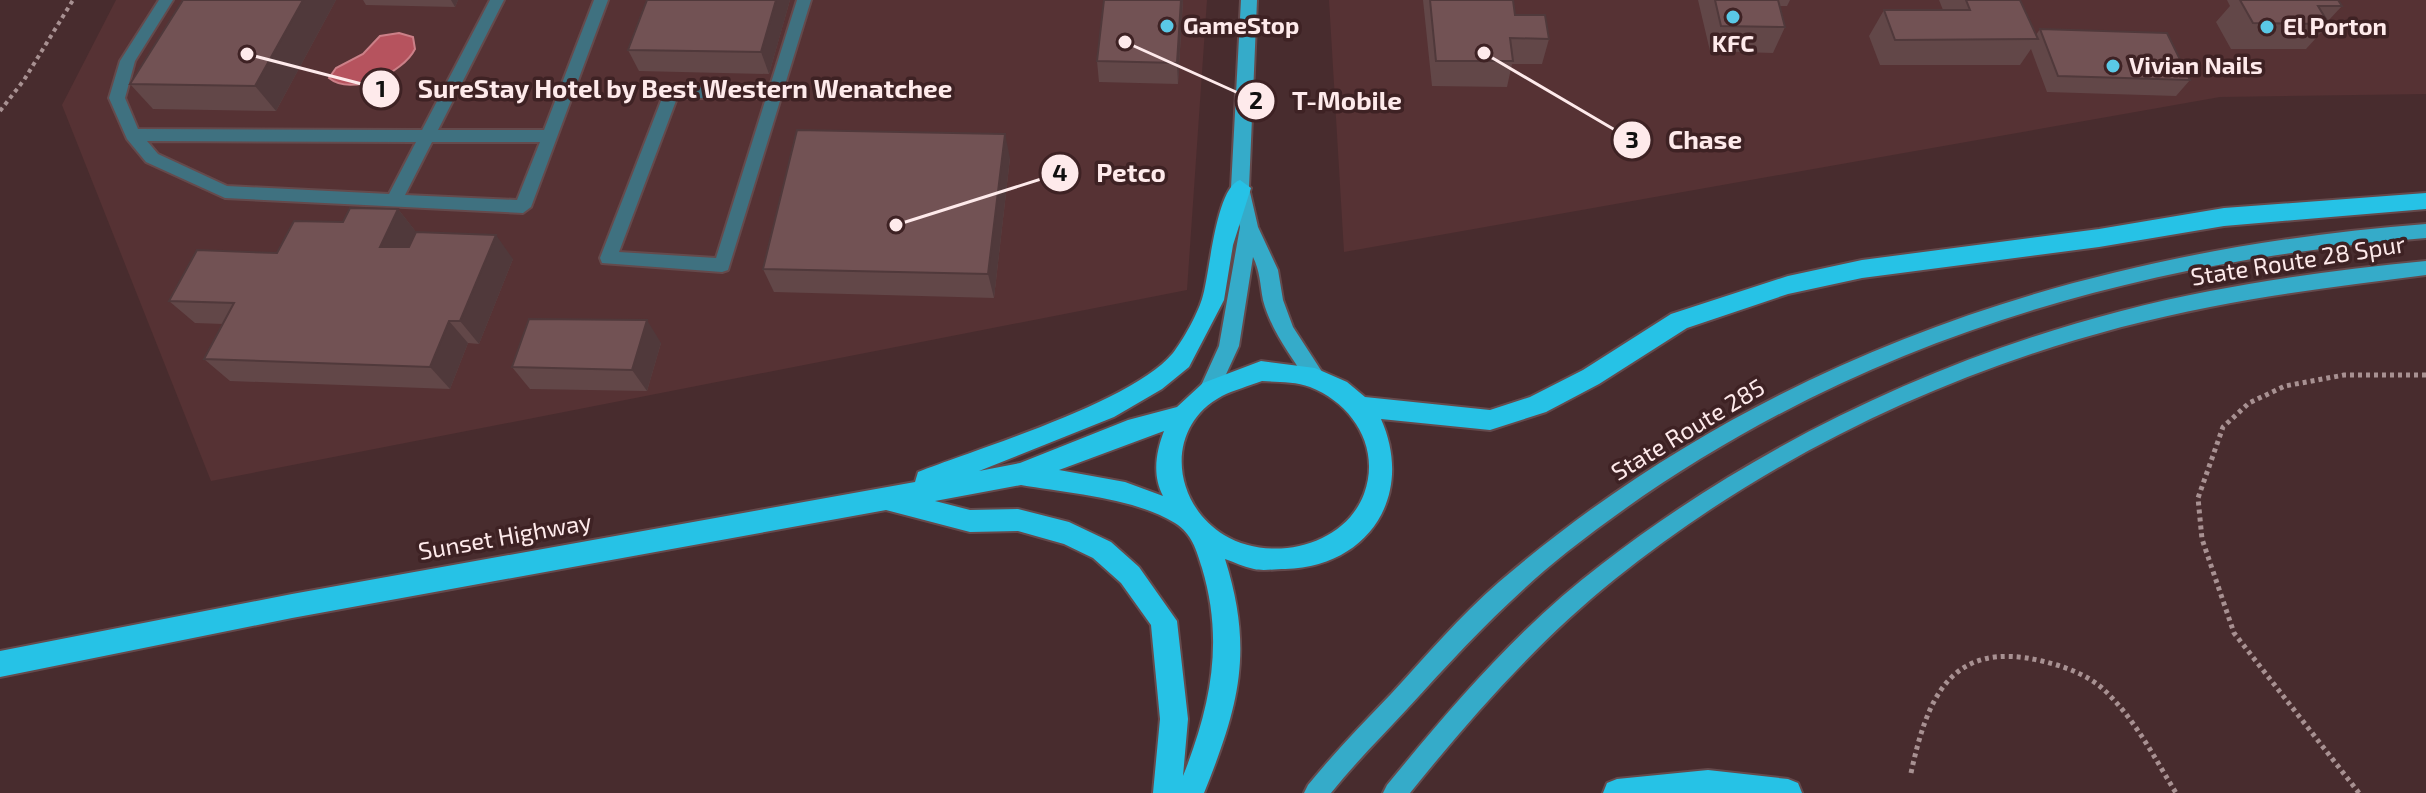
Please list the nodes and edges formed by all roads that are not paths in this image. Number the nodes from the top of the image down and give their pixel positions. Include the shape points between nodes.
1 (166, 0) edge
2 (497, 0) edge
3 (601, 0) edge
4 (804, 0) edge
5 (1249, 0) edge
6 (776, 92) junction
7 (133, 135) junction
8 (428, 136) junction
9 (549, 136) junction
10 (1240, 188) junction
11 (394, 200) junction
12 (2426, 201) edge
13 (1249, 227) junction
14 (2426, 231) edge
15 (2181, 267) joint
16 (2426, 268) edge
17 (1316, 378) junction
18 (1210, 388) junction
19 (1359, 407) junction
20 (1181, 416) junction
21 (1021, 474) junction
22 (884, 498) junction
23 (1183, 515) junction
24 (1206, 539) junction
25 (0, 664) edge
26 (1167, 793) edge
27 (1190, 793) edge
28 (1316, 793) edge
29 (1395, 793) edge
30 (1617, 793) edge
31 (1788, 793) edge

1 - 7 lane via 128,61 117,98
2 - 8 lane
3 - 9 lane
4 - 6 lane
5 - 10 main road
6 - 6 lane via 722,265 608,258 671,92
7 - 8 lane
7 - 11 lane via 152,158 225,192
8 - 9 lane
8 - 11 lane
9 - 11 lane via 523,207
10 - 13 main road
10 - 22 highway via 1222,245 1213,300 1181,360 1105,410
12 - 19 highway via 2184,224 1862,269 1788,285 1679,321 1591,377 1537,405 1490,420
13 - 17 main road via 1269,270 1285,330
13 - 18 main road via 1229,346
14 - 15 main road, State Route 28 Spur via 2301,245
15 - 28 main road, State Route 285 via 2046,297 1912,342 1699,450 1618,502 1505,591
16 - 29 main road, State Route 28 Spur via 2296,284 2104,324 1970,369 1861,414 1738,480 1652,538 1558,616 1472,702
17 - 18 highway via 1261,371
17 - 19 highway
18 - 20 highway
19 - 24 highway via 1378,437 1384,471 1376,504 1355,534 1322,554 1282,561 1241,556
20 - 21 highway, Sunset Highway via 1109,437
20 - 23 highway via 1168,447 1168,482
21 - 22 highway, Sunset Highway
21 - 23 highway, Sunset Highway via 1125,493
22 - 25 highway, Sunset Highway
22 - 26 highway via 970,521 1018,520 1069,534 1102,550 1130,575 1164,621 1174,719
23 - 24 highway
24 - 27 highway via 1225,607 1229,659 1211,741
30 - 31 highway via 1708,784

